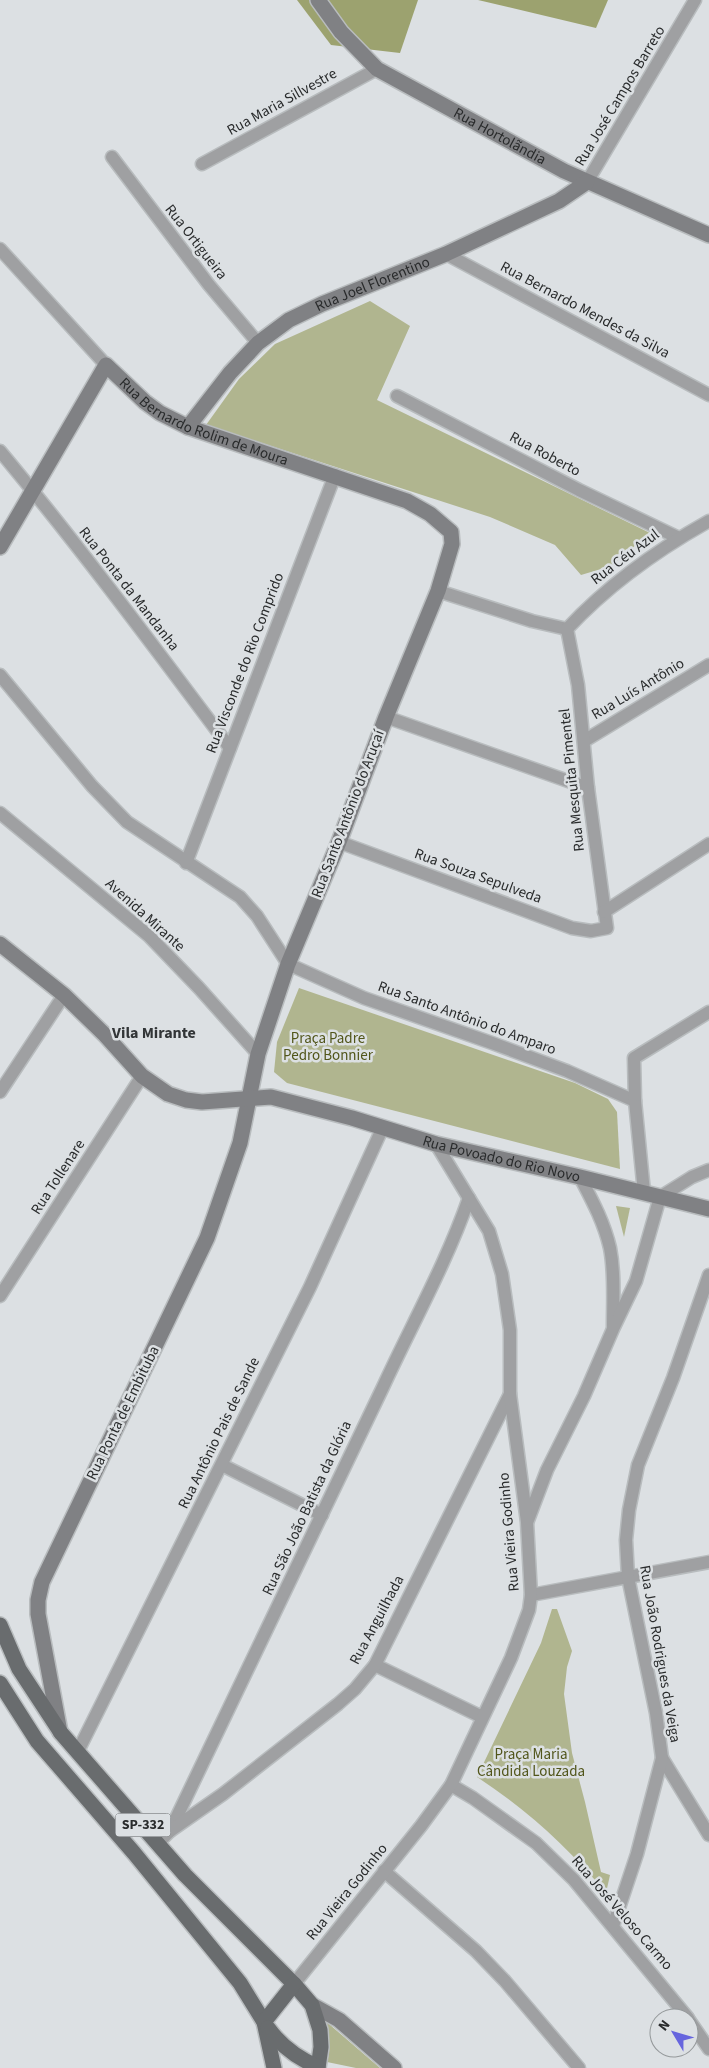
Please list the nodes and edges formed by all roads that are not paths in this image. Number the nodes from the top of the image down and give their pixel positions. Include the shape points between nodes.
1 (318, 0) edge
2 (696, 0) edge
3 (377, 68) junction
4 (112, 157) dead end
5 (202, 164) dead end
6 (587, 182) junction
7 (709, 235) edge
8 (0, 249) edge
9 (446, 254) junction
10 (258, 343) junction
11 (106, 364) junction
12 (709, 395) edge
13 (397, 396) dead end
14 (188, 427) junction
15 (0, 451) edge
16 (334, 475) junction
17 (33, 491) junction
18 (709, 521) edge
19 (451, 532) joint
20 (678, 538) junction
21 (0, 547) edge
22 (438, 590) junction
23 (567, 629) junction
24 (709, 665) edge
25 (0, 675) edge
26 (386, 717) junction
27 (584, 741) junction
28 (230, 748) junction
29 (588, 788) junction
30 (0, 813) edge
31 (340, 842) junction
32 (709, 844) edge
33 (186, 863) junction
34 (604, 912) junction
35 (606, 928) joint
36 (0, 944) edge
37 (288, 964) junction
38 (64, 995) junction
39 (709, 1012) edge
40 (258, 1054) junction
41 (142, 1076) junction
42 (0, 1092) edge
43 (250, 1098) junction
44 (635, 1102) junction
45 (384, 1127) junction
46 (436, 1144) junction
47 (709, 1170) edge
48 (580, 1177) junction
49 (644, 1192) junction
50 (660, 1197) junction
51 (469, 1198) junction
52 (709, 1209) edge
53 (709, 1275) edge
54 (0, 1296) edge
55 (612, 1329) junction
56 (510, 1394) junction
57 (222, 1465) junction
58 (322, 1515) junction
59 (527, 1522) junction
60 (709, 1562) edge
61 (628, 1577) junction
62 (532, 1595) junction
63 (0, 1625) edge
64 (375, 1664) junction
65 (0, 1683) edge
66 (482, 1717) junction
67 (60, 1733) junction
68 (78, 1751) junction
69 (662, 1758) junction
70 (451, 1785) junction
71 (170, 1831) junction
72 (709, 1835) edge
73 (158, 1843) junction
74 (384, 1871) junction
75 (613, 1926) junction
76 (294, 1984) junction
77 (312, 2005) junction
78 (679, 2008) edge
79 (264, 2022) junction
80 (699, 2033) edge
81 (709, 2049) edge
82 (274, 2068) edge
83 (320, 2068) edge
84 (394, 2068) edge
85 (579, 2068) edge

1 - 3 street, Rua Hortolãndia via 341,32
2 - 6 street, Rua José Campos Barreto
3 - 5 street, Rua Maria Sillvestre
3 - 6 street, Rua Hortolãndia
4 - 10 street, Rua Ortigueira via 203,278
6 - 7 street, Rua Hortolãndia
6 - 9 street, Rua Joel Florentino via 559,202
8 - 11 street, Rua Bernardo Rolim de Moura
9 - 10 street, Rua Joel Florentino via 322,304 289,320
9 - 12 street, Rua Bernardo Mendes da Silva
10 - 14 street, Rua Joel Florentino
11 - 14 street, Rua Bernardo Rolim de Moura via 145,402
11 - 17 street
13 - 20 street, Rua Roberto
14 - 16 street, Rua Bernardo Rolim de Moura
15 - 17 street, Rua Ponta da Mandanha
16 - 19 street, Rua Bernardo Rolim de Moura via 407,501 430,514
16 - 28 street, Rua Visconde do Rio Comprido
17 - 21 street
17 - 28 street, Rua Ponta da Mandanha
18 - 20 street, Rua Céu Azul
19 - 22 street, Rua Santo Antônio do Aruçaí via 452,544
20 - 23 street, Rua Céu Azul via 607,590
22 - 23 street
22 - 26 street, Rua Santo Antônio do Aruçaí
23 - 27 street, Rua Mesquita Pimentel via 578,684
24 - 27 street, Rua Luís Antônio
25 - 33 street via 92,786 127,822
26 - 29 street
26 - 31 street, Rua Santo Antônio do Aruçaí
27 - 29 street, Rua Mesquita Pimentel
28 - 33 street, Rua Visconde do Rio Comprido
29 - 34 street, Rua Mesquita Pimentel
30 - 40 street, Avenida Mirante via 149,936
31 - 35 street, Rua Souza Sepulveda via 572,928 591,931
31 - 37 street, Rua Santo Antônio do Aruçaí
32 - 34 street
33 - 37 street via 240,897 257,916
34 - 35 street, Rua Mesquita Pimentel
36 - 38 street, Rua Povoado do Rio Novo
37 - 40 street, Rua Santo Antônio do Aruçaí
37 - 44 street, Rua Santo Antônio do Amparo via 364,998 581,1077
38 - 41 street, Rua Povoado do Rio Novo
38 - 42 street
39 - 44 street via 634,1058
40 - 43 street, Rua Santo Antônio do Aruçaí
41 - 43 street, Rua Povoado do Rio Novo via 168,1094 186,1100
41 - 54 street, Rua Tollenare
43 - 45 street, Rua Povoado do Rio Novo via 271,1097
43 - 67 street, Rua Ponta de Embituba via 235,1160 207,1238 42,1582 38,1614
44 - 49 street
45 - 46 street, Rua Povoado do Rio Novo
45 - 57 street, Rua Antônio Pais de Sande
46 - 48 street, Rua Povoado do Rio Novo
46 - 51 street, Rua Vieira Godinho
47 - 50 street
48 - 49 street
48 - 55 street, Rua Povoado do Rio Novo via 600,1216 610,1249
49 - 50 street
50 - 52 street
50 - 55 street, Rua Povoado do Rio Novo via 636,1281
51 - 56 street, Rua Vieira Godinho via 489,1231 502,1274 510,1330
51 - 58 street, Rua São João Batista da Glória via 440,1271
53 - 61 street, Rua João Rodrigues da Veiga via 638,1465 626,1540
55 - 59 street, Rua Povoado do Rio Novo via 588,1388 547,1470
56 - 59 street, Rua Vieira Godinho
56 - 64 street, Rua Anguilhada
57 - 58 street
57 - 68 street, Rua Antônio Pais de Sande
58 - 71 street, Rua São João Batista da Glória
59 - 62 street, Rua Vieira Godinho
60 - 61 street
61 - 62 street
61 - 69 street, Rua João Rodrigues da Veiga
62 - 66 street, Rua Vieira Godinho via 511,1658
63 - 67 main road, SP-332 via 19,1669
64 - 66 street
64 - 71 street, Rua Anguilhada via 338,1704
65 - 79 main road, SP-332 via 37,1741 240,1983
66 - 70 street, Rua Vieira Godinho
67 - 68 main road, SP-332
68 - 73 main road, SP-332
69 - 72 street
69 - 75 street, Rua João Rodrigues da Veiga via 637,1854
70 - 74 street, Rua Vieira Godinho
70 - 75 street, Rua José Veloso Carmo via 536,1843 574,1880
71 - 73 street, Rua Anguilhada
73 - 76 main road, SP-332 via 185,1875
74 - 76 street, Rua Vieira Godinho
74 - 85 street via 506,1981
75 - 78 street, Rua José Veloso Carmo
76 - 77 main road, SP-332
76 - 79 main road
77 - 83 main road, SP-332 via 320,2030
77 - 84 street via 339,2020
79 - 82 main road, SP-332
79 - 83 main road via 280,2043 296,2056
80 - 81 street, Rua José Veloso Carmo

